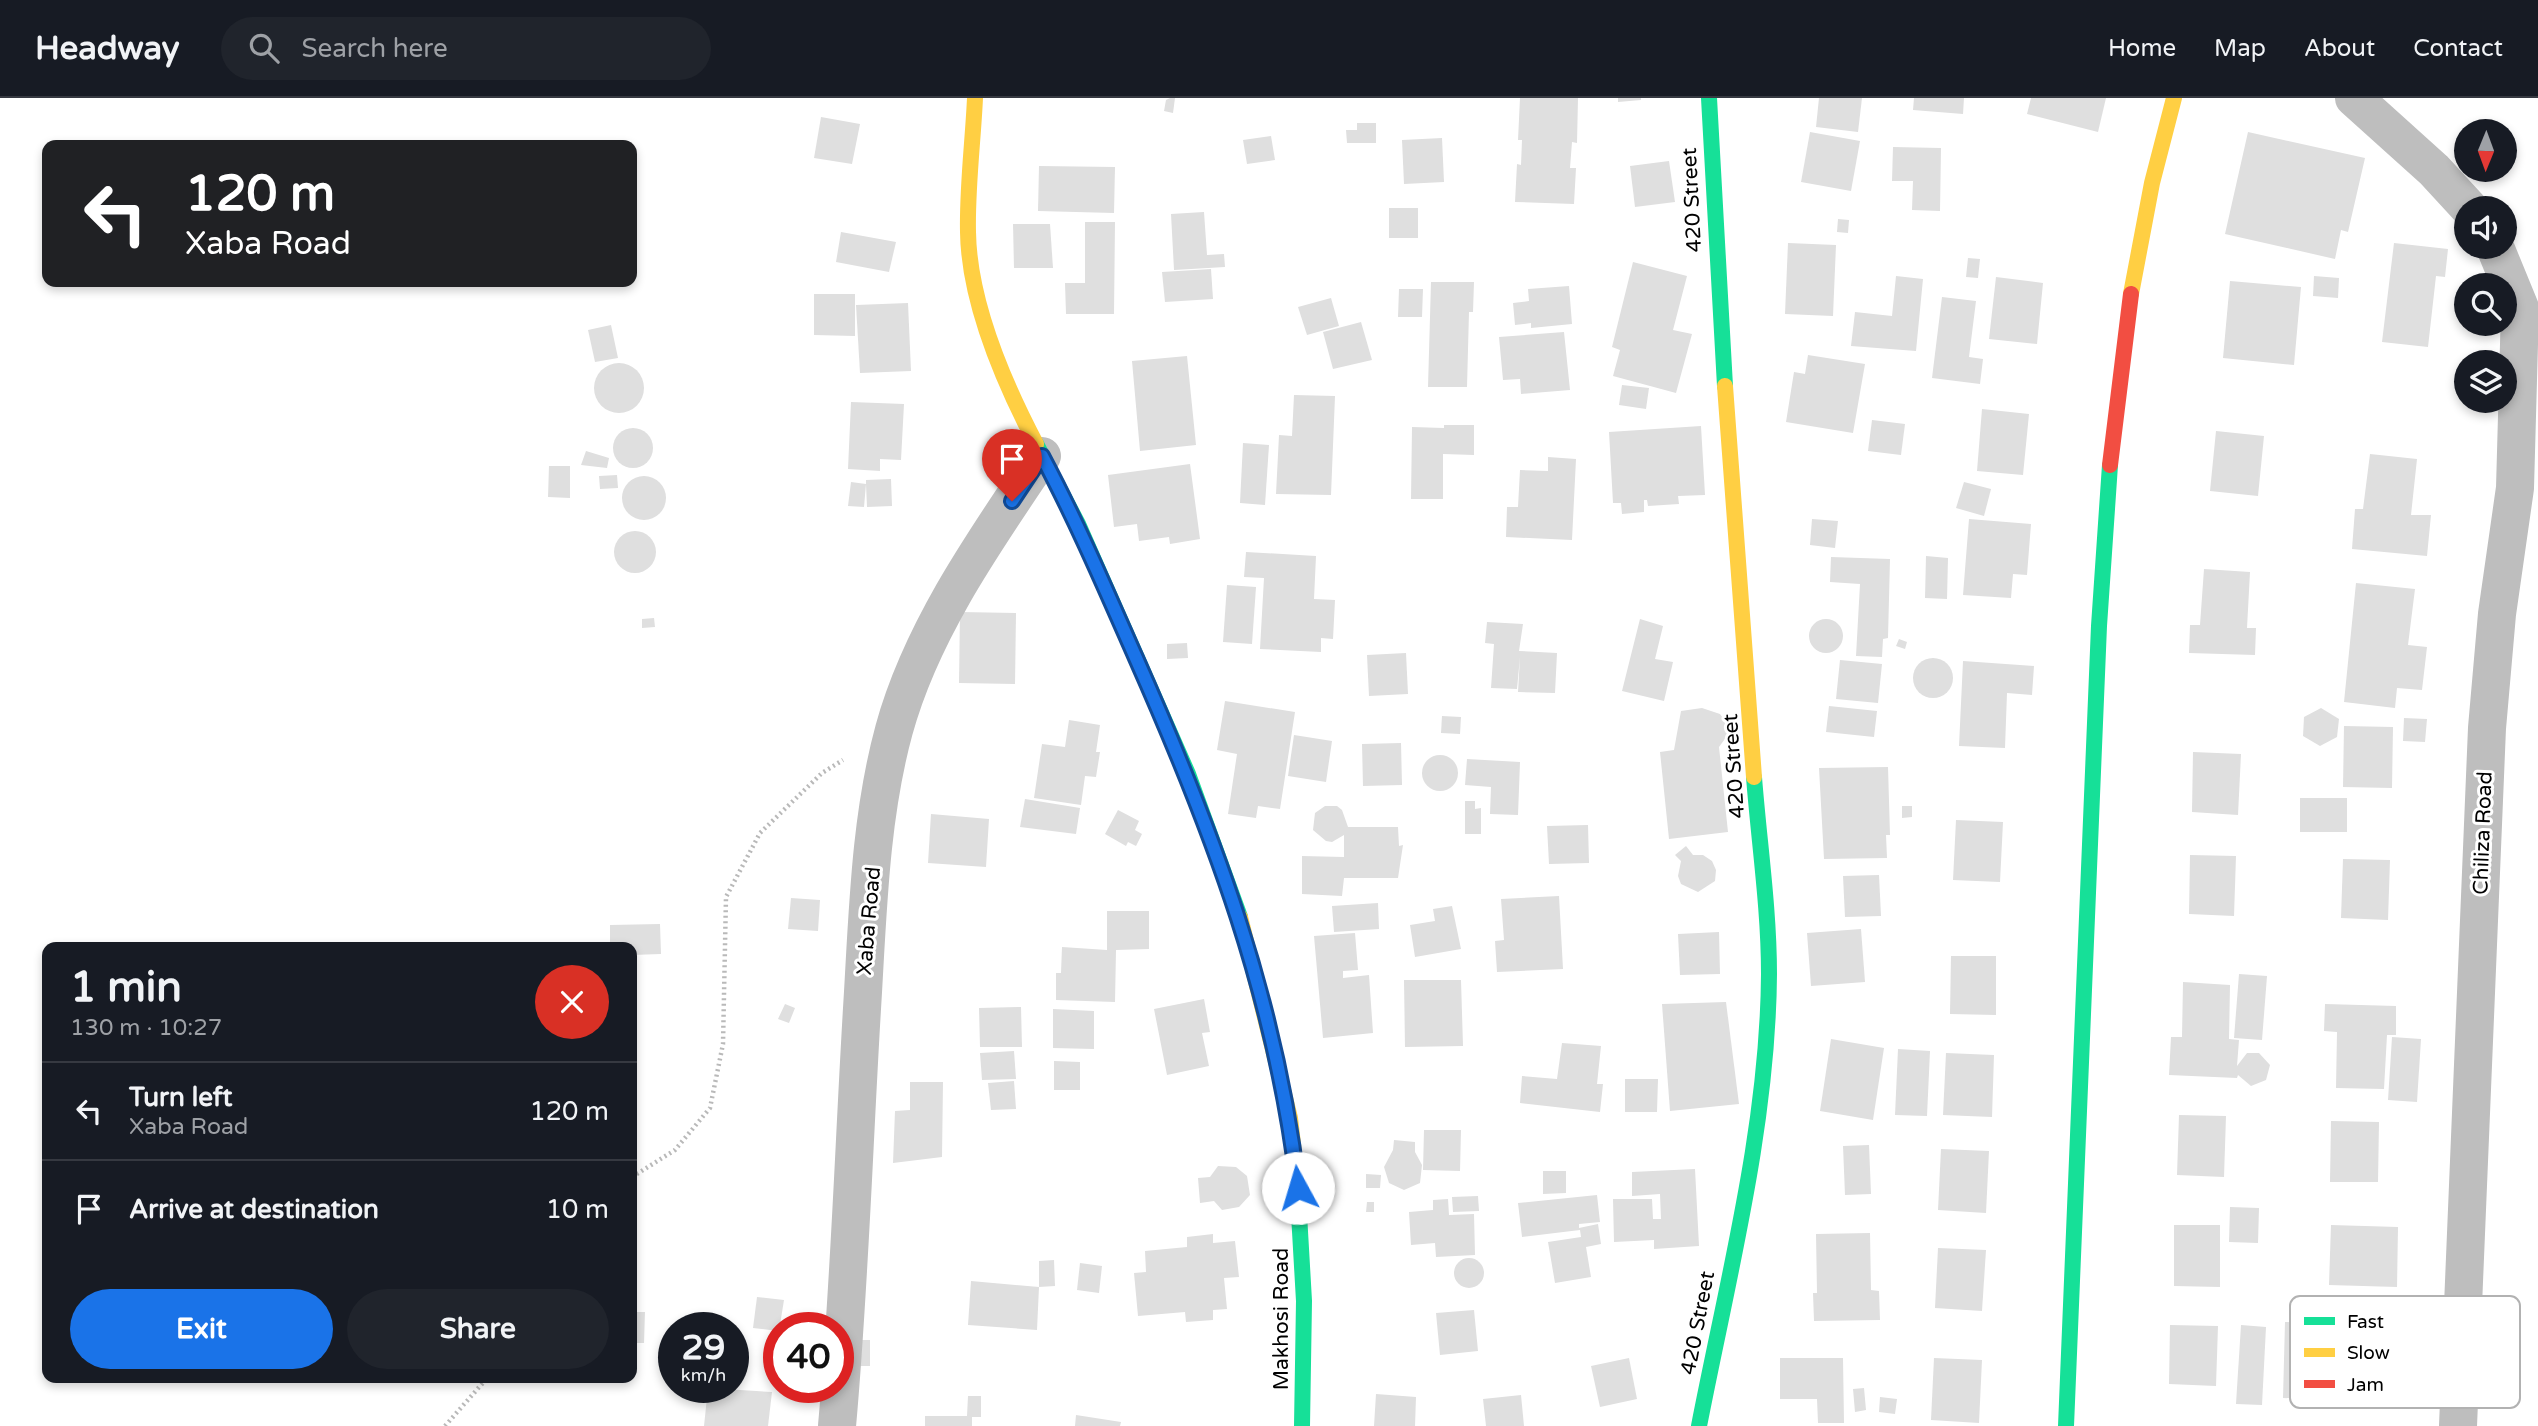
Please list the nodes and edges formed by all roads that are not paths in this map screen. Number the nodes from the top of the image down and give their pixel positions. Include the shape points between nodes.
1 (975, 98) edge
2 (1709, 98) edge
3 (2174, 98) edge
4 (2354, 98) edge
5 (2458, 196) edge
6 (2501, 259) edge
7 (1042, 456) junction
8 (2463, 1296) edge
9 (2459, 1408) edge
10 (837, 1426) edge
11 (1301, 1426) edge
12 (1699, 1426) edge
13 (2066, 1426) edge
14 (2458, 1426) edge

1 - 7 street, Makhosi Road via 968,233 978,303
2 - 12 street, 420 Street via 1717,278 1769,972 1768,1045 1756,1140
3 - 13 street via 2142,237 2114,421 2099,615
4 - 5 street
6 - 8 street, Chiliza Road via 2519,308 2515,488 2487,728
7 - 10 street, Xaba Road via 965,569 923,656 895,729 879,806 868,913
7 - 11 street, Makhosi Road via 1078,524 1188,774 1232,890 1262,997 1290,1118 1300,1211 1304,1301
9 - 14 street, Chiliza Road

